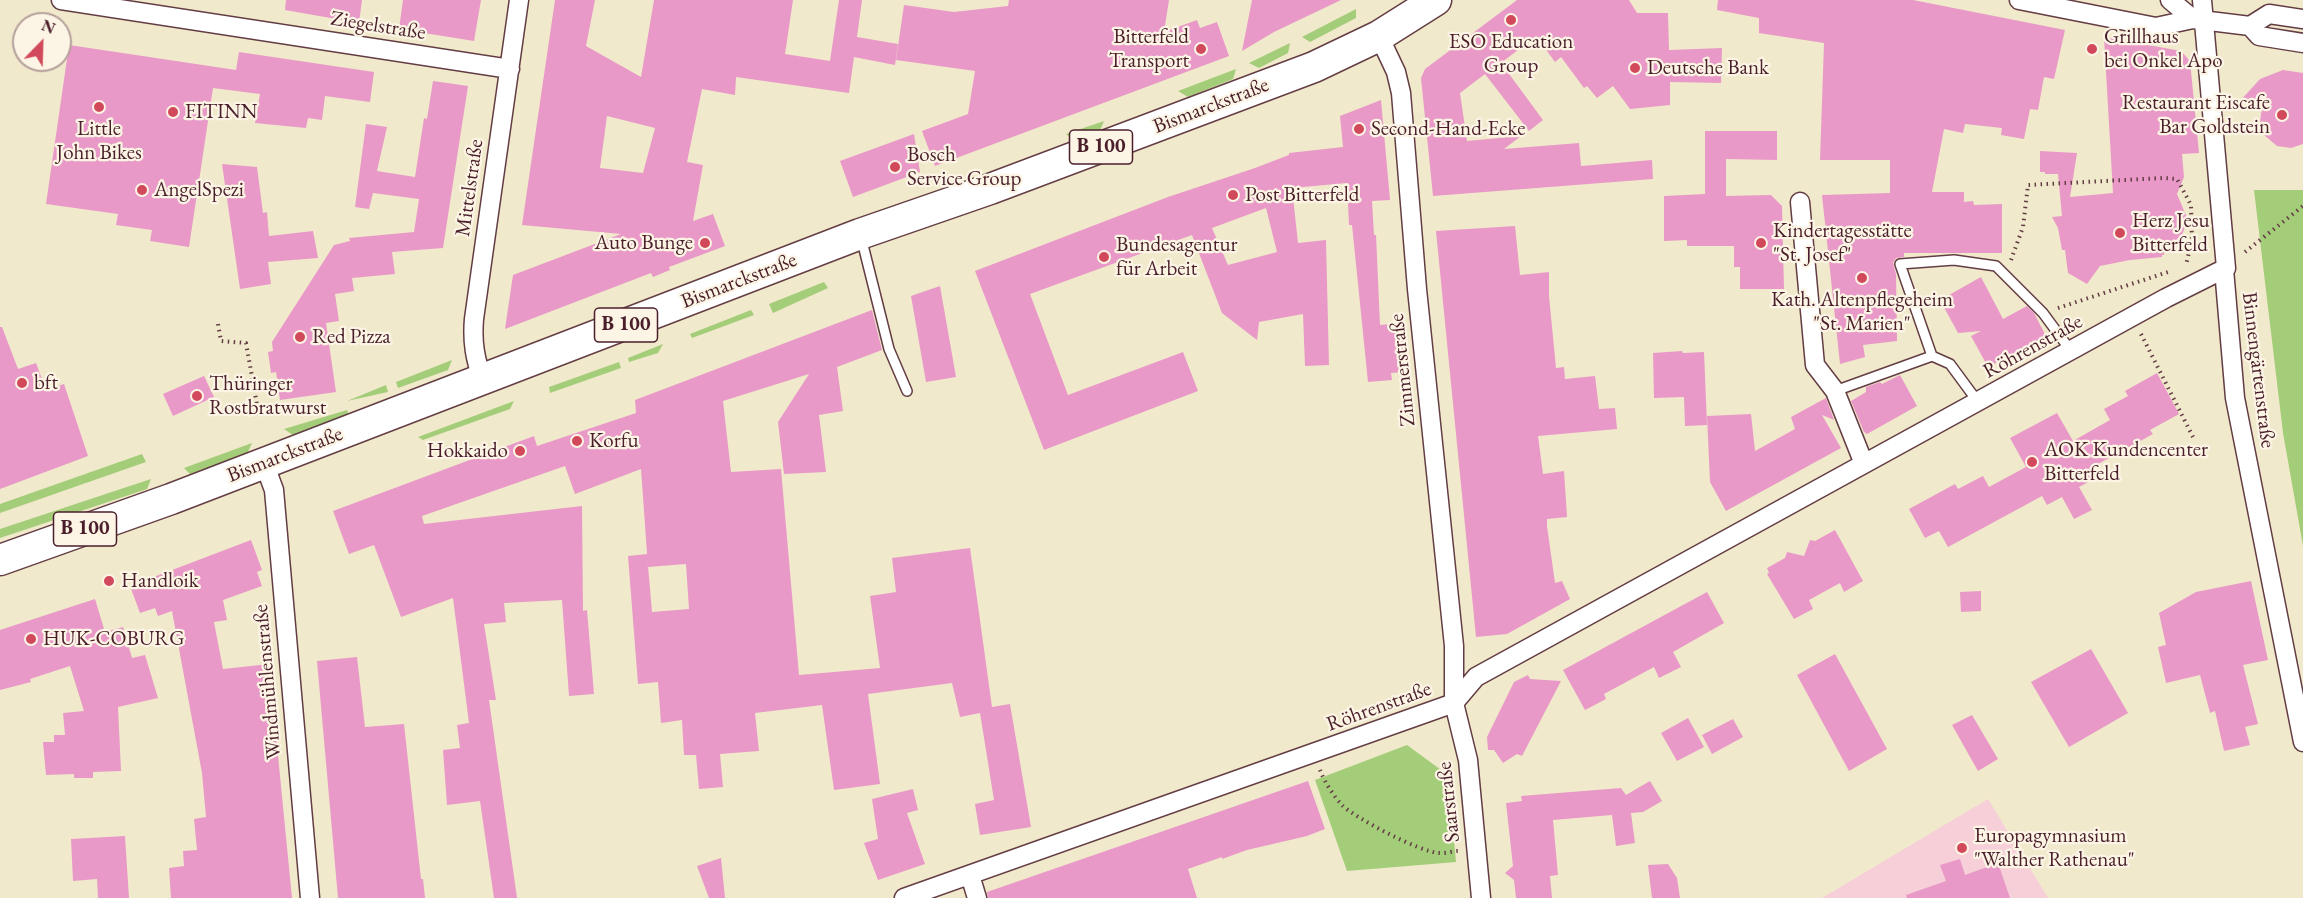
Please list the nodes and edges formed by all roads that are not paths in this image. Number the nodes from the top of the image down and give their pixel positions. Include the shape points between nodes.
1 (61, 0) edge
2 (519, 0) edge
3 (1436, 0) edge
4 (2019, 0) edge
5 (2170, 0) edge
6 (2202, 0) edge
7 (2303, 19) edge
8 (2198, 20) junction
9 (2250, 26) junction
10 (1379, 36) junction
11 (2303, 43) edge
12 (510, 69) junction
13 (1800, 202) dead end
14 (861, 234) junction
15 (2225, 269) junction
16 (2071, 352) junction
17 (1932, 356) junction
18 (483, 381) junction
19 (907, 391) dead end
20 (1835, 391) junction
21 (1978, 402) junction
22 (264, 463) junction
23 (1864, 464) junction
24 (0, 560) edge
25 (1454, 703) junction
26 (2303, 742) edge
27 (970, 875) junction
28 (310, 898) edge
29 (904, 898) edge
30 (977, 898) edge
31 (1481, 898) edge

1 - 12 street, Ziegelstraße
2 - 12 street, Mittelstraße
3 - 10 main road, Bismarckstraße / B 100
4 - 8 street via 2156,27
5 - 8 street
6 - 8 street, Binnengärtenstraße
7 - 9 street via 2269,14
8 - 9 street
8 - 15 street, Binnengärtenstraße
9 - 11 street via 2259,36
10 - 14 main road, Bismarckstraße / B 100 via 1314,68
10 - 25 street, Zimmerstraße via 1401,93 1454,646
12 - 18 street, Mittelstraße via 472,340
13 - 20 street via 1815,365
14 - 18 main road, Bismarckstraße / B 100
14 - 19 lane via 889,349
15 - 16 street, Röhrenstraße
15 - 26 street, Binnengärtenstraße via 2235,398
16 - 17 lane via 2043,313 1996,266 1954,260 1900,264
16 - 21 street, Röhrenstraße
17 - 20 lane
17 - 21 lane via 1950,364
18 - 22 main road, Bismarckstraße / B 100
20 - 23 street
21 - 23 street, Röhrenstraße
22 - 24 main road, Bismarckstraße / B 100
22 - 28 street, Windmühlenstraße via 274,490
23 - 25 street, Röhrenstraße via 1476,677
25 - 27 street, Röhrenstraße
25 - 31 street, Saarstraße via 1468,760
27 - 29 street, Röhrenstraße
27 - 30 street

